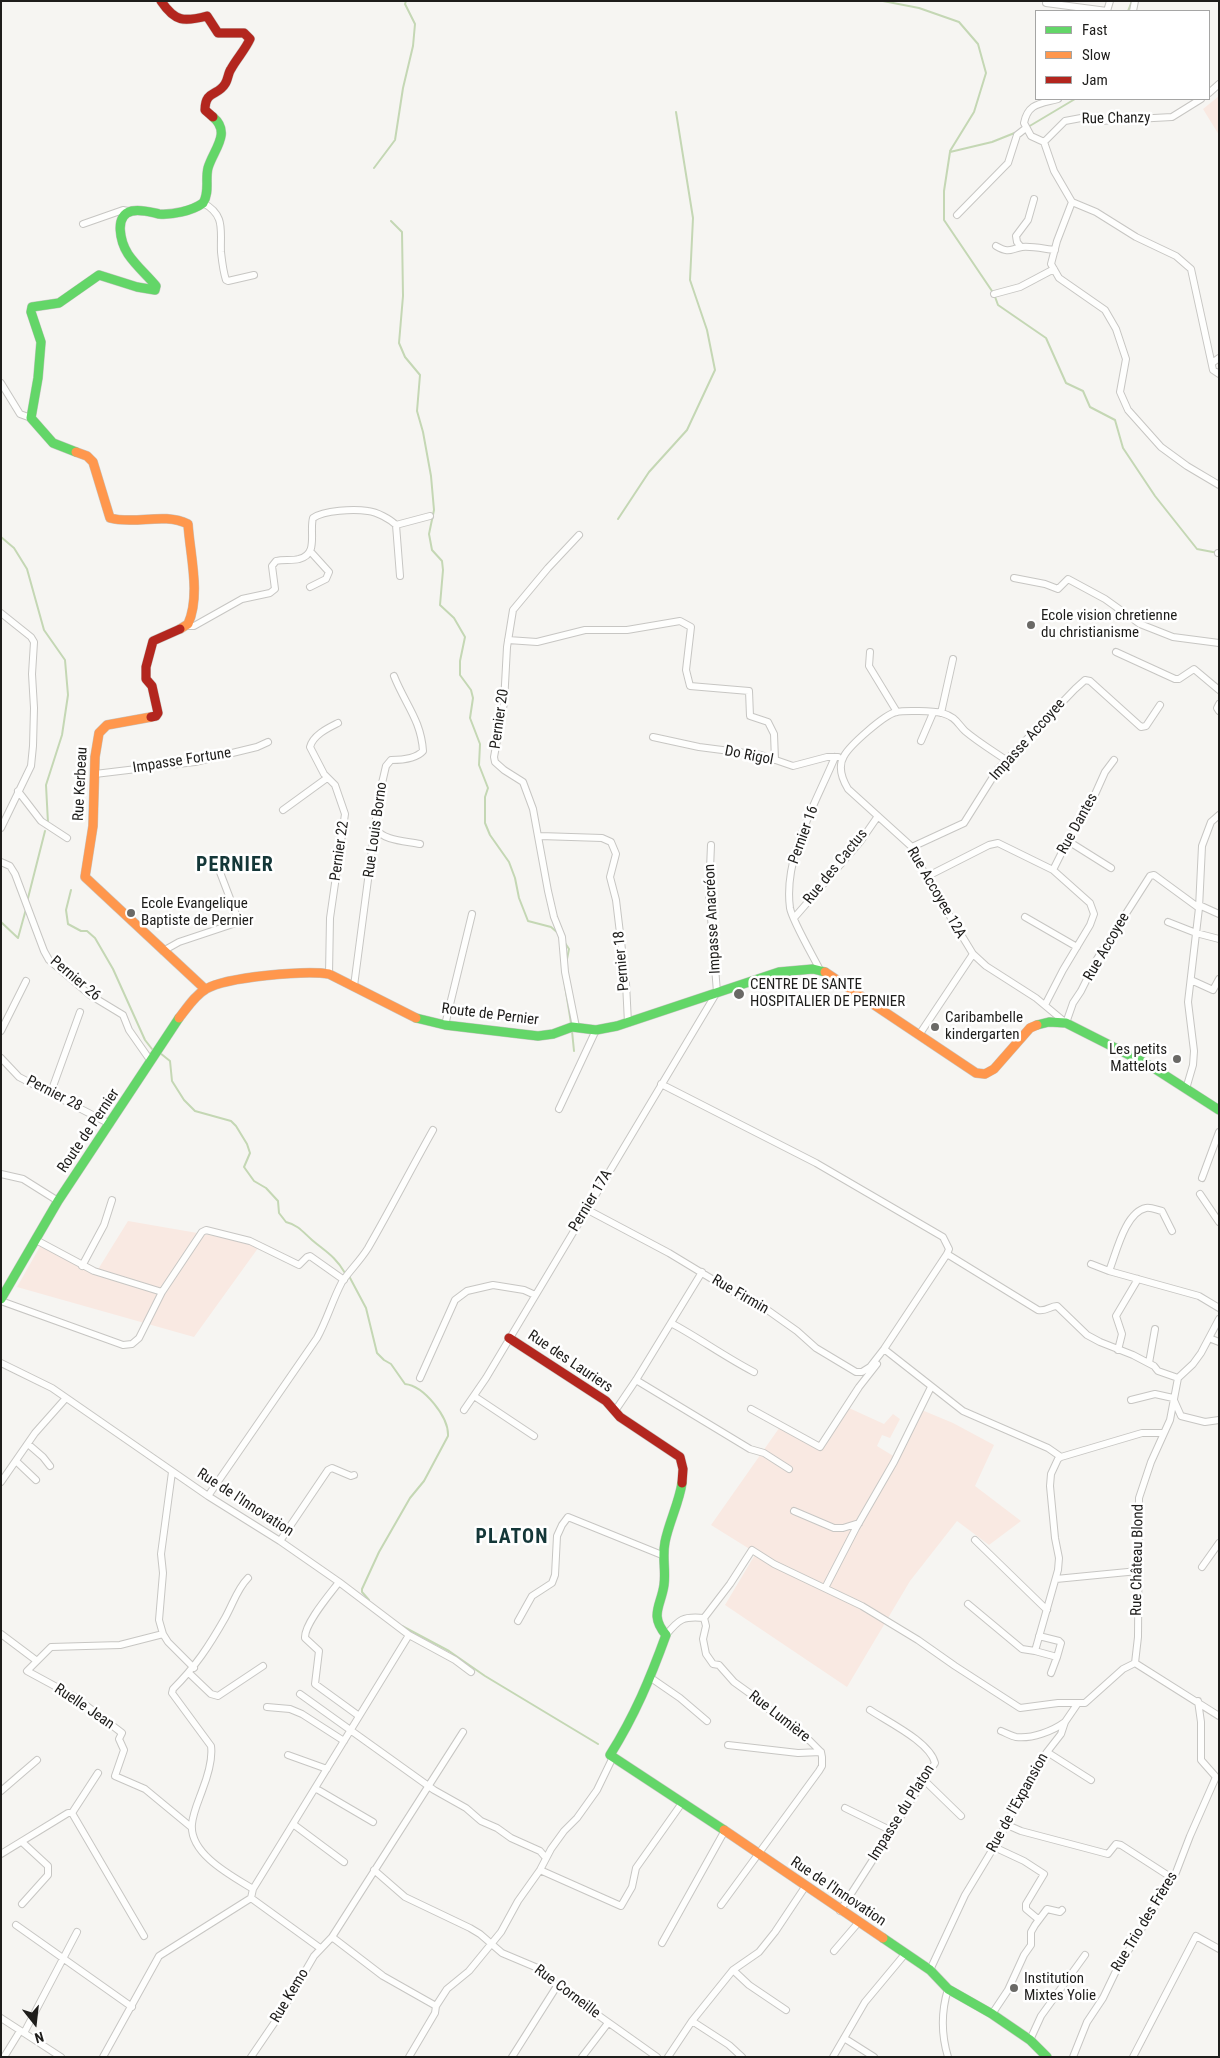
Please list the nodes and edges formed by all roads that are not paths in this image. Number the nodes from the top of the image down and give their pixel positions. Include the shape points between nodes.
1 (161, 1) edge
2 (1046, 2) dead end
3 (1100, 10) edge
4 (1054, 100) edge
5 (1199, 100) edge
6 (1026, 128) junction
7 (1044, 142) junction
8 (1034, 199) dead end
9 (1072, 202) junction
10 (203, 203) junction
11 (128, 211) junction
12 (957, 214) dead end
13 (83, 224) dead end
14 (996, 246) dead end
15 (1021, 247) junction
16 (1055, 250) junction
17 (1054, 270) junction
18 (254, 275) dead end
19 (994, 294) dead end
20 (1219, 358) edge
21 (1214, 369) edge
22 (1, 382) edge
23 (31, 418) junction
24 (1219, 485) edge
25 (430, 516) dead end
26 (396, 525) junction
27 (579, 535) dead end
28 (310, 551) junction
29 (400, 576) dead end
30 (1014, 578) dead end
31 (310, 587) dead end
32 (1, 614) edge
33 (186, 626) junction
34 (508, 640) junction
35 (1219, 643) edge
36 (870, 652) dead end
37 (1116, 652) dead end
38 (953, 659) dead end
39 (394, 676) dead end
40 (1219, 690) edge
41 (1160, 704) dead end
42 (1219, 704) edge
43 (1219, 711) edge
44 (897, 712) junction
45 (933, 713) junction
46 (942, 713) junction
47 (338, 722) dead end
48 (653, 736) dead end
49 (921, 741) dead end
50 (268, 742) dead end
51 (844, 756) junction
52 (835, 757) junction
53 (775, 760) junction
54 (1006, 760) junction
55 (1114, 760) dead end
56 (95, 774) junction
57 (327, 778) junction
58 (18, 791) junction
59 (283, 810) dead end
60 (1219, 815) edge
61 (878, 816) junction
62 (376, 826) junction
63 (1, 828) edge
64 (540, 836) junction
65 (67, 838) dead end
66 (1068, 841) junction
67 (420, 844) dead end
68 (711, 845) dead end
69 (912, 847) junction
70 (1, 862) edge
71 (218, 867) dead end
72 (1111, 868) dead end
73 (1053, 870) junction
74 (926, 877) junction
75 (1199, 907) junction
76 (472, 914) dead end
77 (1219, 914) edge
78 (1025, 916) dead end
79 (794, 918) junction
80 (1168, 922) dead end
81 (1196, 933) junction
82 (1219, 939) edge
83 (1077, 947) junction
84 (163, 951) junction
85 (973, 954) junction
86 (820, 970) junction
87 (329, 974) junction
88 (1219, 979) edge
89 (1191, 980) junction
90 (26, 981) dead end
91 (354, 986) junction
92 (205, 989) junction
93 (717, 992) junction
94 (1045, 1005) junction
95 (80, 1012) dead end
96 (628, 1023) junction
97 (1066, 1023) junction
98 (444, 1025) junction
99 (576, 1027) junction
100 (596, 1030) junction
101 (1, 1031) edge
102 (919, 1035) junction
103 (1, 1058) edge
104 (150, 1060) junction
105 (661, 1084) junction
106 (1186, 1090) junction
107 (50, 1092) junction
108 (559, 1109) dead end
109 (1219, 1110) edge
110 (110, 1124) junction
111 (433, 1130) dead end
112 (1219, 1132) edge
113 (1, 1174) edge
114 (1202, 1178) dead end
115 (1200, 1194) dead end
116 (112, 1200) dead end
117 (58, 1201) junction
118 (586, 1209) junction
119 (1219, 1222) edge
120 (1172, 1231) dead end
121 (36, 1240) junction
122 (946, 1254) junction
123 (1091, 1264) dead end
124 (82, 1266) junction
125 (1109, 1271) junction
126 (702, 1272) junction
127 (1138, 1279) junction
128 (344, 1280) junction
129 (162, 1292) junction
130 (2, 1295) edge
131 (535, 1295) junction
132 (1219, 1308) edge
133 (1219, 1319) edge
134 (671, 1323) junction
135 (1155, 1329) dead end
136 (509, 1338) junction
137 (1209, 1338) junction
138 (1219, 1342) edge
139 (886, 1350) junction
140 (1118, 1350) junction
141 (1, 1363) edge
142 (1149, 1363) junction
143 (754, 1372) dead end
144 (420, 1378) dead end
145 (1178, 1378) junction
146 (636, 1380) junction
147 (931, 1387) junction
148 (474, 1396) junction
149 (66, 1398) junction
150 (1173, 1398) junction
151 (1131, 1400) dead end
152 (751, 1409) dead end
153 (464, 1410) dead end
154 (615, 1411) junction
155 (1219, 1420) edge
156 (1163, 1433) junction
157 (534, 1436) dead end
158 (28, 1444) junction
159 (1062, 1457) junction
160 (16, 1461) junction
161 (50, 1466) dead end
162 (789, 1469) dead end
163 (172, 1472) junction
164 (354, 1475) dead end
165 (36, 1480) dead end
166 (1, 1482) edge
167 (208, 1496) junction
168 (794, 1510) dead end
169 (859, 1523) junction
170 (975, 1540) dead end
171 (280, 1541) junction
172 (1219, 1543) edge
173 (662, 1555) junction
174 (1202, 1567) dead end
175 (1138, 1571) junction
176 (248, 1578) dead end
177 (1056, 1579) junction
178 (339, 1582) junction
179 (825, 1588) junction
180 (968, 1604) dead end
181 (1047, 1610) junction
182 (704, 1618) junction
183 (518, 1621) dead end
184 (1, 1634) edge
185 (163, 1634) junction
186 (409, 1635) junction
187 (666, 1635) junction
188 (1039, 1636) junction
189 (1035, 1651) junction
190 (1057, 1657) junction
191 (37, 1661) junction
192 (1135, 1663) junction
193 (263, 1666) dead end
194 (192, 1670) junction
195 (471, 1672) dead end
196 (1051, 1674) dead end
197 (651, 1678) junction
198 (300, 1694) dead end
199 (1198, 1701) junction
200 (1078, 1703) junction
201 (267, 1707) dead end
202 (870, 1710) dead end
203 (359, 1716) junction
204 (1219, 1716) edge
205 (706, 1721) dead end
206 (1065, 1722) junction
207 (351, 1729) junction
208 (1001, 1731) dead end
209 (463, 1732) dead end
210 (344, 1741) junction
211 (728, 1745) dead end
212 (821, 1752) junction
213 (1047, 1752) junction
214 (288, 1755) dead end
215 (611, 1756) junction
216 (37, 1760) dead end
217 (326, 1769) junction
218 (98, 1772) dead end
219 (924, 1780) junction
220 (1091, 1780) dead end
221 (428, 1785) junction
222 (315, 1788) junction
223 (1, 1791) edge
224 (682, 1803) junction
225 (845, 1808) dead end
226 (70, 1813) junction
227 (961, 1816) dead end
228 (373, 1822) dead end
229 (293, 1824) junction
230 (1005, 1824) junction
231 (191, 1827) junction
232 (892, 1831) junction
233 (724, 1832) junction
234 (22, 1842) junction
235 (994, 1848) junction
236 (1, 1854) edge
237 (758, 1854) junction
238 (546, 1858) junction
239 (344, 1862) dead end
240 (374, 1870) junction
241 (540, 1870) junction
242 (1172, 1878) junction
243 (805, 1887) junction
244 (253, 1889) junction
245 (251, 1898) junction
246 (22, 1904) dead end
247 (720, 1904) dead end
248 (1062, 1910) dead end
249 (840, 1911) junction
250 (1038, 1919) junction
251 (858, 1923) junction
252 (16, 1926) dead end
253 (77, 1932) dead end
254 (144, 1936) dead end
255 (332, 1937) junction
256 (662, 1942) dead end
257 (492, 1945) junction
258 (320, 1948) junction
259 (1219, 1949) edge
260 (834, 1951) dead end
261 (905, 1954) junction
262 (1085, 1955) dead end
263 (63, 1959) junction
264 (733, 1970) junction
265 (930, 1970) junction
266 (557, 1986) junction
267 (948, 1989) junction
268 (436, 2006) junction
269 (132, 2007) junction
270 (786, 2010) dead end
271 (992, 2014) junction
272 (1, 2018) edge
273 (692, 2021) junction
274 (608, 2023) junction
275 (22, 2032) junction
276 (844, 2038) junction
277 (1030, 2040) junction
278 (4, 2057) edge
279 (61, 2057) edge
280 (103, 2057) edge
281 (251, 2057) edge
282 (409, 2057) edge
283 (512, 2057) edge
284 (582, 2057) edge
285 (658, 2057) edge
286 (668, 2057) edge
287 (742, 2057) edge
288 (833, 2057) edge
289 (874, 2057) edge
290 (948, 2057) edge
291 (1047, 2057) edge
292 (1073, 2057) edge
293 (1133, 2057) edge

1 - 10 street via 176,19 193,20 207,16 218,33 244,33 250,38 230,70 225,85 209,94 204,102 204,110 220,124 221,133 207,168
2 - 3 street
4 - 6 street via 1032,106 1026,112
5 - 7 street, Rue Chanzy via 1172,117 1065,121
6 - 7 street via 1031,136
6 - 12 street via 1018,135 1008,163
7 - 9 street via 1054,171
8 - 15 street via 1028,220 1016,236
9 - 16 street
9 - 21 street via 1176,256 1191,269
10 - 11 street via 168,214
10 - 18 street via 222,226 221,254 226,280
11 - 13 street
11 - 23 street via 121,223 125,249 156,286 155,290 151,292 99,275 60,303 32,306 41,342
14 - 15 street via 1013,251
15 - 16 street
16 - 17 street via 1051,264
17 - 19 street via 1020,287
17 - 24 street via 1059,278 1105,310 1116,328 1126,359 1120,392 1128,410 1161,447
20 - 21 street
22 - 23 street via 20,414
23 - 33 street via 53,443 87,456 93,462 110,518 118,521 183,520 188,524 193,580 191,618
25 - 26 street
26 - 28 street via 368,511 318,514 312,522
26 - 29 street
27 - 34 street, Pernier 20 via 512,610
28 - 31 street via 329,572 326,578
28 - 33 street via 298,559 276,561 272,566 275,589 242,599 194,626
30 - 35 street via 1058,589 1068,579 1105,598 1140,624 1173,637
32 - 58 street via 34,642 31,766
33 - 56 street, Rue Kerbeau via 157,638 150,649 146,679 152,686 158,713 101,728
34 - 53 street via 537,642 584,630 627,630 680,621 691,627 686,670 690,686 749,691 750,716 768,722 774,734
34 - 64 street, Pernier 20 via 504,703 494,757 504,770 523,782
36 - 44 street via 869,666
37 - 40 street via 1175,679 1194,669
38 - 46 street
39 - 62 street, Rue Louis Borno via 416,719 423,751 414,757 391,760 386,766
41 - 54 street, Impasse Accoyee via 1144,728 1085,680
42 - 43 street
44 - 45 street
44 - 51 street via 884,717
45 - 46 street
45 - 49 street
46 - 54 street via 957,720 964,730
47 - 57 street, Pernier 22 via 310,744 310,750
48 - 53 street, Do Rigol via 699,748 760,755
50 - 56 street, Impasse Fortune via 195,762
51 - 52 street, Do Rigol
51 - 61 street, Rue Accoyee 12A via 841,772 848,789
52 - 53 street, Do Rigol via 793,766
52 - 79 street, Pernier 16 via 790,870 790,907
54 - 69 street, Impasse Accoyee via 964,823
55 - 66 street, Rue Dantes
56 - 84 street, Rue Kerbeau via 94,820 85,877
57 - 59 street
57 - 87 street, Pernier 22 via 335,786 345,814 330,918
58 - 63 street
58 - 65 street via 43,824
60 - 75 street via 1211,822 1202,846
61 - 69 street, Rue Accoyee 12A
61 - 79 street, Rue des Cactus via 860,842
62 - 67 street via 386,837
62 - 91 street, Rue Louis Borno
64 - 96 street, Pernier 18 via 592,837 611,842 616,854 610,876 616,900
64 - 99 street, Pernier 20 via 548,891 562,937
66 - 72 street
66 - 73 street, Rue Dantes
68 - 93 street, Impasse Anacréon via 709,894
69 - 74 street, Rue Accoyee 12A
70 - 104 street, Pernier 26 via 10,866 15,874 49,960 90,995 123,1015 129,1030
71 - 84 street via 239,922 179,942
73 - 74 street, Rue Dantes via 998,843
73 - 83 street via 1090,904 1094,914
74 - 85 street, Rue Accoyee 12A
75 - 77 street
75 - 81 street
75 - 97 street, Rue Accoyee via 1154,875 1150,876 1096,959
76 - 98 street
78 - 83 street
79 - 86 street, Pernier 16
80 - 81 street
81 - 82 street
81 - 89 street
83 - 94 street
84 - 92 street, Rue Kerbeau
85 - 94 street, Rue Accoyee 12A
85 - 102 street
86 - 93 street, Route de Pernier via 779,972
86 - 102 street
87 - 91 street, Route de Pernier
87 - 92 street, Route de Pernier via 267,976
88 - 89 street via 1213,990
89 - 106 street via 1188,1009 1194,1051
90 - 101 street
91 - 98 street, Route de Pernier via 419,1019
92 - 104 street, Route de Pernier
93 - 96 street, Route de Pernier
93 - 105 street, Pernier 17A
94 - 97 street, Rue Accoyee 12A
95 - 107 street
96 - 100 street, Route de Pernier
97 - 102 street via 1049,1022 1030,1028 994,1069 985,1074 962,1065
97 - 106 street via 1149,1065
98 - 99 street, Route de Pernier via 538,1036
99 - 100 street, Route de Pernier
100 - 108 street
103 - 107 street, Pernier 28 via 19,1076
104 - 110 street, Route de Pernier
105 - 118 street, Pernier 17A
105 - 122 street via 816,1163 943,1237 949,1249
106 - 109 street
107 - 110 street, Pernier 28
110 - 117 street, Route de Pernier
111 - 128 street via 367,1249
112 - 114 street
113 - 117 street via 23,1179
115 - 119 street
116 - 124 street via 104,1225
117 - 121 street, Route de Pernier
118 - 126 street, Rue Firmin
118 - 131 street, Pernier 17A
120 - 125 street via 1162,1211 1140,1210 1123,1232
121 - 124 street
121 - 130 street, Route de Pernier
122 - 139 street
122 - 140 street via 1038,1310 1057,1306 1087,1335
123 - 125 street
124 - 129 street
125 - 127 street
126 - 134 street
126 - 139 street, Rue Firmin via 766,1309 797,1330 816,1348 856,1372 870,1367
127 - 132 street via 1199,1296
127 - 140 street via 1116,1316 1122,1334
128 - 129 street via 313,1257 307,1257 299,1266 250,1241 206,1230
128 - 167 street via 330,1304 325,1325 307,1354
129 - 130 street via 139,1338 128,1345
131 - 136 street, Pernier 17A
131 - 144 street via 493,1285 467,1291 456,1300
133 - 137 street
134 - 143 street
134 - 146 street
135 - 142 street
136 - 148 street, Pernier 17A
136 - 154 street, Rue des Lauriers via 606,1401
137 - 138 street
137 - 145 street via 1194,1364
139 - 147 street
139 - 152 street via 820,1447
140 - 142 street
141 - 149 street, Rue de l'Innovation
142 - 145 street via 1158,1371
145 - 150 street, Rue Château Blond
146 - 154 street
146 - 162 street
147 - 159 street via 963,1411
147 - 169 street
148 - 153 street, Pernier 17A
148 - 157 street
149 - 158 street
149 - 163 street, Rue de l'Innovation
150 - 151 street via 1155,1394
150 - 155 street via 1180,1416 1205,1422
150 - 156 street, Rue Château Blond via 1170,1420
154 - 173 street, Rue des Lauriers via 680,1457 683,1465 677,1509
156 - 159 street via 1142,1433
156 - 175 street, Rue Château Blond via 1139,1498
158 - 160 street
158 - 161 street
159 - 177 street via 1051,1474 1050,1486 1059,1558
160 - 165 street
160 - 166 street
163 - 167 street, Rue de l'Innovation
163 - 185 street via 161,1554 163,1573 159,1620
164 - 171 street via 332,1468 328,1470
167 - 171 street, Rue de l'Innovation
168 - 169 street via 834,1528
169 - 179 street
170 - 181 street
171 - 178 street, Rue de l'Innovation
172 - 174 street
173 - 183 street via 568,1517 557,1536 552,1583 532,1596
173 - 187 street, Rue des Lauriers via 664,1584 655,1620
175 - 177 street
175 - 192 street, Rue Château Blond
176 - 194 street
177 - 181 street
178 - 186 street, Rue de l'Innovation
178 - 203 street via 312,1620 305,1638 319,1651 315,1684
179 - 182 street via 752,1550
179 - 200 street via 902,1630 1020,1708
180 - 189 street via 1022,1649
181 - 188 street
182 - 187 street via 677,1620
182 - 212 street, Rue Lumière via 703,1640 706,1654 713,1664
184 - 191 street
185 - 191 street via 120,1645 51,1647
185 - 194 street
186 - 195 street, Rue de l'Innovation
186 - 203 street
187 - 197 street
188 - 189 street
188 - 190 street via 1061,1643
189 - 190 street
190 - 196 street
191 - 231 street, Ruelle Jean via 27,1671 75,1697 122,1733 119,1738 124,1754 115,1776 145,1789
192 - 199 street
192 - 200 street, Rue de l'Expansion via 1123,1669 1085,1703
193 - 194 street via 218,1696 211,1694
194 - 231 street via 172,1693 212,1749
197 - 205 street
197 - 215 street
198 - 207 street
199 - 204 street
199 - 242 street, Rue Trio des Frères via 1201,1760 1216,1777
200 - 206 street, Rue de l'Expansion
201 - 210 street via 290,1709 302,1714
202 - 219 street, Impasse du Platon via 926,1747 934,1757 935,1763
203 - 207 street
206 - 208 street via 1056,1729 1028,1737 1015,1737
206 - 213 street, Rue de l'Expansion via 1061,1734
207 - 210 street
207 - 221 street
209 - 221 street, Rue Kemo
210 - 217 street
211 - 212 street
212 - 237 street, Rue Lumière via 819,1771
213 - 220 street
213 - 230 street, Rue de l'Expansion
214 - 217 street
215 - 224 street, Rue de l'Innovation
215 - 238 street via 601,1783
216 - 223 street
217 - 222 street
218 - 226 street
219 - 227 street
219 - 232 street, Impasse du Platon
221 - 238 street via 466,1808 481,1822 540,1851
221 - 240 street, Rue Kemo
222 - 228 street
222 - 229 street
224 - 233 street, Rue de l'Innovation
224 - 241 street via 636,1868 632,1887 621,1906
225 - 232 street
226 - 234 street
226 - 254 street
229 - 239 street
229 - 244 street
230 - 235 street, Rue de l'Expansion
230 - 242 street via 1021,1832 1108,1854 1116,1844 1121,1845
231 - 244 street via 201,1850 212,1862
232 - 249 street, Impasse du Platon
233 - 237 street, Rue de l'Innovation
233 - 256 street
234 - 236 street
234 - 246 street via 49,1870
235 - 250 street via 1044,1874 1026,1904 1026,1909
235 - 265 street, Rue de l'Expansion via 965,1895
237 - 243 street, Rue de l'Innovation
237 - 247 street, Rue Lumière
238 - 241 street
240 - 255 street, Rue Kemo
240 - 257 street, Rue Corneille via 405,1897 470,1928
241 - 257 street
242 - 292 street, Rue Trio des Frères via 1165,1884 1114,1973 1087,2022
243 - 249 street, Rue de l'Innovation
243 - 264 street via 759,1952
244 - 245 street
245 - 258 street
245 - 269 street via 159,1956
248 - 250 street via 1047,1910
249 - 251 street, Rue de l'Innovation
250 - 271 street via 1031,1932 1031,1945
251 - 260 street
251 - 261 street, Rue de l'Innovation
252 - 263 street
253 - 263 street
255 - 258 street, Rue Kemo
255 - 268 street via 383,1976
257 - 266 street, Rue Corneille via 502,1953 534,1965
257 - 268 street via 470,1971 448,1989
258 - 281 street, Rue Kemo
259 - 293 street via 1196,1936
261 - 265 street, Rue de l'Innovation
261 - 276 street via 866,2002
262 - 277 street via 1041,2016
263 - 269 street
263 - 275 street
264 - 270 street
264 - 273 street
265 - 267 street, Rue de l'Innovation
266 - 274 street, Rue Corneille
266 - 283 street
267 - 271 street, Rue de l'Innovation
267 - 290 street via 942,2026
268 - 282 street
269 - 280 street
271 - 277 street, Rue de l'Innovation
272 - 275 street
273 - 286 street
273 - 287 street
274 - 284 street
274 - 285 street, Rue Corneille
275 - 278 street
275 - 279 street
276 - 288 street
276 - 289 street
277 - 291 street, Rue de l'Innovation

